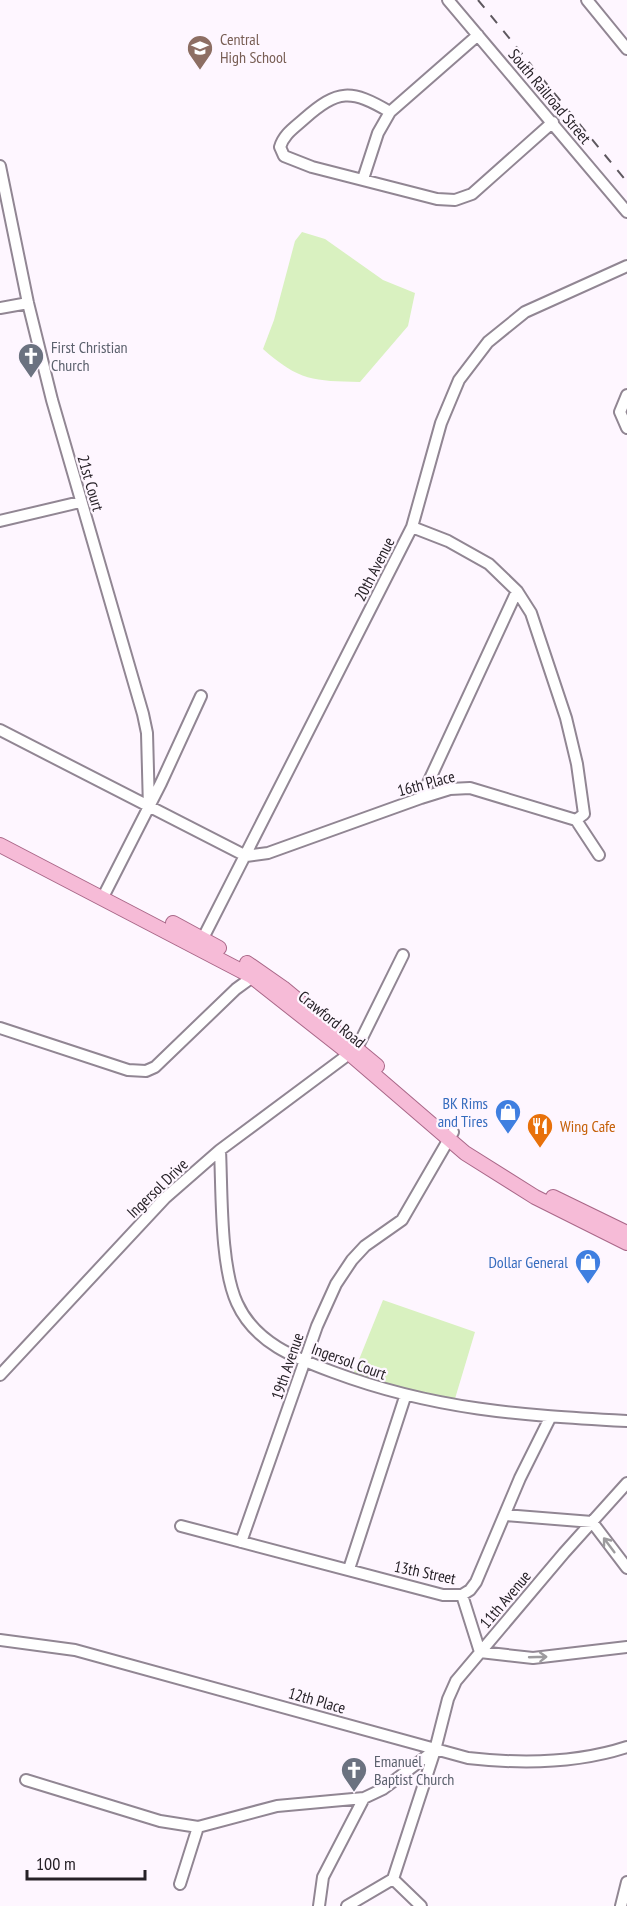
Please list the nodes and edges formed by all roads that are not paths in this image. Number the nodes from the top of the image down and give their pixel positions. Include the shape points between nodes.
1 (448, 0) edge
2 (587, 0) edge
3 (478, 35) junction
4 (627, 49) edge
5 (390, 112) junction
6 (553, 122) junction
7 (0, 166) edge
8 (363, 179) junction
9 (627, 212) edge
10 (627, 266) edge
11 (28, 303) junction
12 (0, 309) edge
13 (627, 395) edge
14 (627, 428) edge
15 (80, 502) junction
16 (0, 521) edge
17 (412, 527) junction
18 (518, 591) junction
19 (201, 696) dead end
20 (0, 730) edge
21 (421, 798) junction
22 (149, 808) junction
23 (576, 820) junction
24 (0, 835) edge
25 (0, 845) edge
26 (599, 855) dead end
27 (246, 856) junction
28 (105, 893) junction
29 (200, 942) junction
30 (403, 955) dead end
31 (256, 974) junction
32 (0, 1028) edge
33 (353, 1051) junction
34 (450, 1136) junction
35 (220, 1150) junction
36 (627, 1233) edge
37 (627, 1244) edge
38 (305, 1362) junction
39 (0, 1375) edge
40 (405, 1397) junction
41 (550, 1418) junction
42 (627, 1421) edge
43 (627, 1483) edge
44 (506, 1515) junction
45 (592, 1522) junction
46 (181, 1526) dead end
47 (241, 1542) junction
48 (627, 1568) edge
49 (350, 1569) junction
50 (462, 1595) junction
51 (0, 1640) edge
52 (627, 1647) edge
53 (480, 1652) junction
54 (627, 1747) edge
55 (435, 1750) junction
56 (26, 1780) dead end
57 (364, 1798) junction
58 (198, 1827) junction
59 (393, 1879) junction
60 (627, 1881) edge
61 (180, 1884) dead end
62 (319, 1906) edge
63 (347, 1906) edge
64 (421, 1906) edge
65 (621, 1906) edge

1 - 3 street, South Railroad Street
2 - 4 street
3 - 5 street
3 - 6 street, South Railroad Street
5 - 8 street via 378,133
5 - 8 street via 354,95 334,96 283,138 280,147 293,161
6 - 8 street via 472,194 455,200 437,199
6 - 9 street, South Railroad Street
7 - 11 street, 21st Court
10 - 17 street, 20th Avenue via 525,312 488,342 459,380 442,420
11 - 12 street
11 - 15 street, 21st Court
13 - 14 street via 620,412
15 - 16 street
15 - 22 street, 21st Court via 143,714
17 - 18 street via 489,564
17 - 27 street, 20th Avenue
18 - 21 street
18 - 23 street via 538,630 566,718 584,803 584,814
19 - 22 street
20 - 22 street
21 - 23 street, 16th Place via 450,789 470,788
21 - 27 street, 16th Place via 268,853
22 - 27 street
22 - 28 street
23 - 26 street
24 - 28 main road, Crawford Road
25 - 28 main road, Crawford Road
27 - 29 street, 20th Avenue
28 - 29 main road, Crawford Road
29 - 31 main road, Crawford Road
30 - 33 street
31 - 32 street via 177,1054 137,1072
31 - 33 main road, Crawford Road
33 - 34 main road, Crawford Road
33 - 35 street, Ingersol Drive
34 - 36 main road, Crawford Road via 525,1182
34 - 37 main road, Crawford Road via 494,1174
34 - 38 street, 19th Avenue via 402,1220 365,1246 336,1284
35 - 38 street, Ingersol Court via 229,1276 236,1302 251,1327 273,1345
35 - 39 street, Ingersol Drive via 165,1198
38 - 40 street, Ingersol Court
38 - 47 street, 19th Avenue
40 - 41 street, Ingersol Court
40 - 49 street
41 - 42 street, Ingersol Court
41 - 44 street
43 - 45 street, 11th Avenue
44 - 45 street
44 - 50 street via 476,1582
48 -> 45 street
45 - 53 street, 11th Avenue
46 - 47 street, 13th Street
47 - 49 street, 13th Street
49 - 50 street, 13th Street via 443,1594
50 - 53 street, 13th Street
51 - 55 street, 12th Place via 75,1650
53 -> 52 street via 533,1658
53 - 55 street, 11th Avenue via 456,1681
54 - 55 street, 12th Place via 561,1761 515,1763
55 - 57 street via 383,1789
55 - 59 street, 11th Avenue
56 - 58 street via 160,1821
57 - 58 street via 277,1806
57 - 62 street via 323,1877
58 - 61 street
59 - 63 street
59 - 64 street
60 - 65 street

